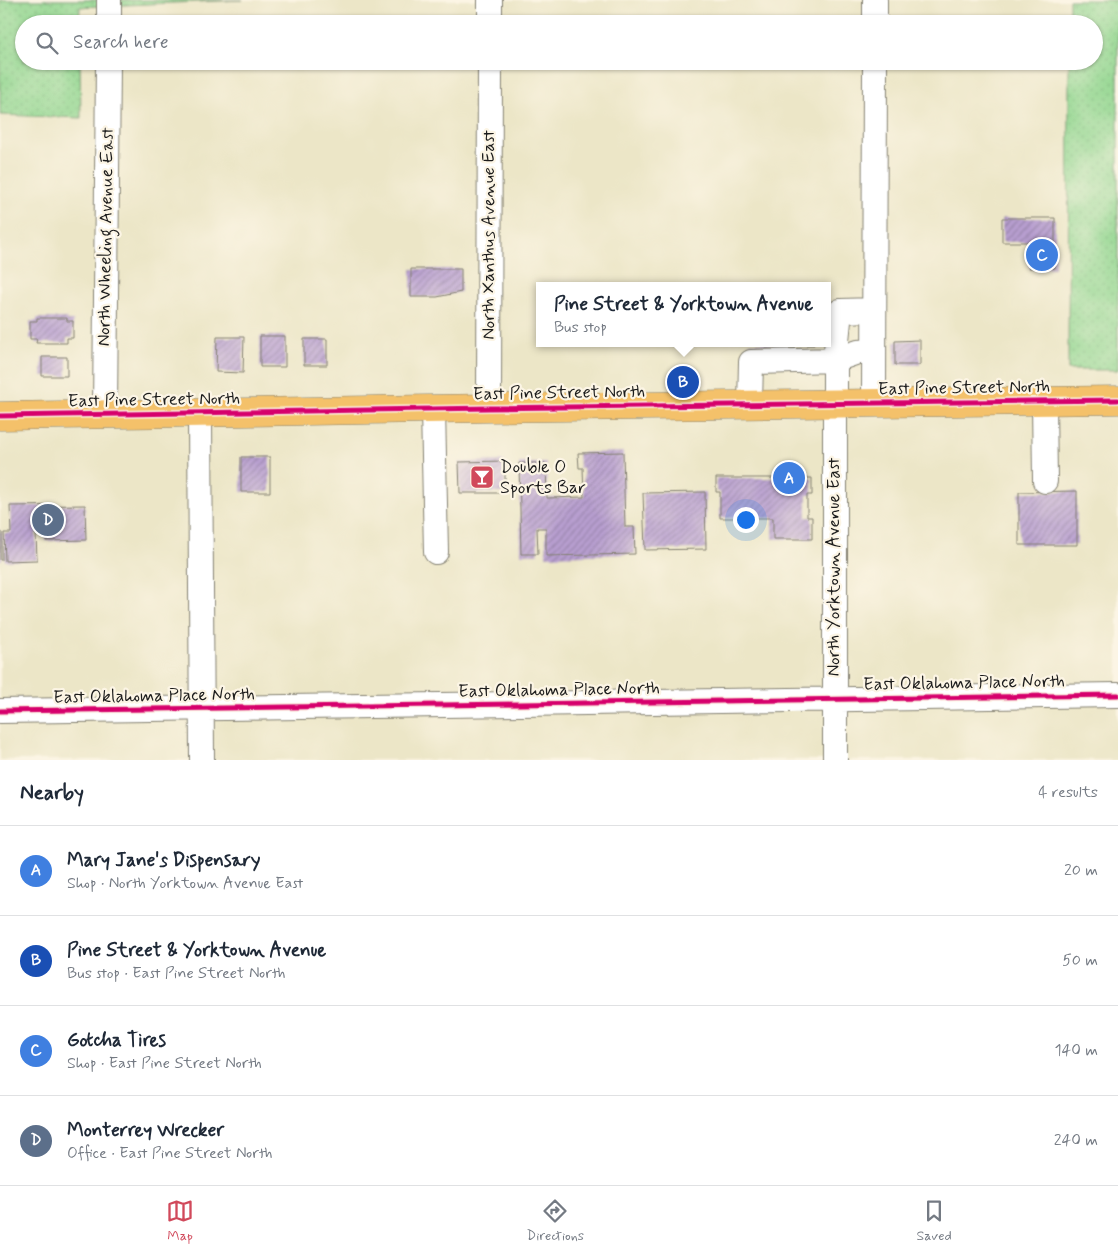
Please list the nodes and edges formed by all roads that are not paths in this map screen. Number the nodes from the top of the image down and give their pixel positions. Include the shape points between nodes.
1 (109, 0) edge
2 (490, 0) edge
3 (875, 0) edge
4 (109, 15) edge
5 (490, 15) edge
6 (875, 15) edge
7 (108, 70) edge
8 (490, 70) edge
9 (875, 70) edge
10 (874, 310) junction
11 (874, 351) junction
12 (834, 360) junction
13 (1118, 400) edge
14 (1044, 401) junction
15 (874, 403) junction
16 (834, 404) junction
17 (750, 405) junction
18 (489, 408) junction
19 (433, 409) junction
20 (200, 413) junction
21 (105, 414) junction
22 (0, 416) edge
23 (1045, 481) dead end
24 (436, 552) dead end
25 (1118, 695) edge
26 (834, 698) junction
27 (201, 709) junction
28 (0, 711) edge
29 (202, 760) edge
30 (835, 760) edge

1 - 4 street
2 - 5 street
3 - 6 street
7 - 21 street, North Wheeling Avenue East
8 - 18 street, North Xanthus Avenue East
9 - 10 street
10 - 11 street
10 - 12 street, North Yorktown Avenue East via 840,311
11 - 12 street via 858,352
11 - 15 street
12 - 16 street, North Yorktown Avenue East
12 - 17 street via 751,362
13 - 14 main road, East Pine Street North
14 - 15 main road, East Pine Street North
14 - 23 street
15 - 16 main road, East Pine Street North
16 - 17 main road, East Pine Street North
16 - 26 street, North Yorktown Avenue East
17 - 18 main road, East Pine Street North
18 - 19 main road, East Pine Street North
19 - 20 main road, East Pine Street North
19 - 24 street
20 - 21 main road, East Pine Street North
20 - 27 street
21 - 22 main road, East Pine Street North
25 - 26 street, East Oklahoma Place North
26 - 27 street, East Oklahoma Place North
26 - 30 street, North Yorktown Avenue East
27 - 28 street, East Oklahoma Place North
27 - 29 street

